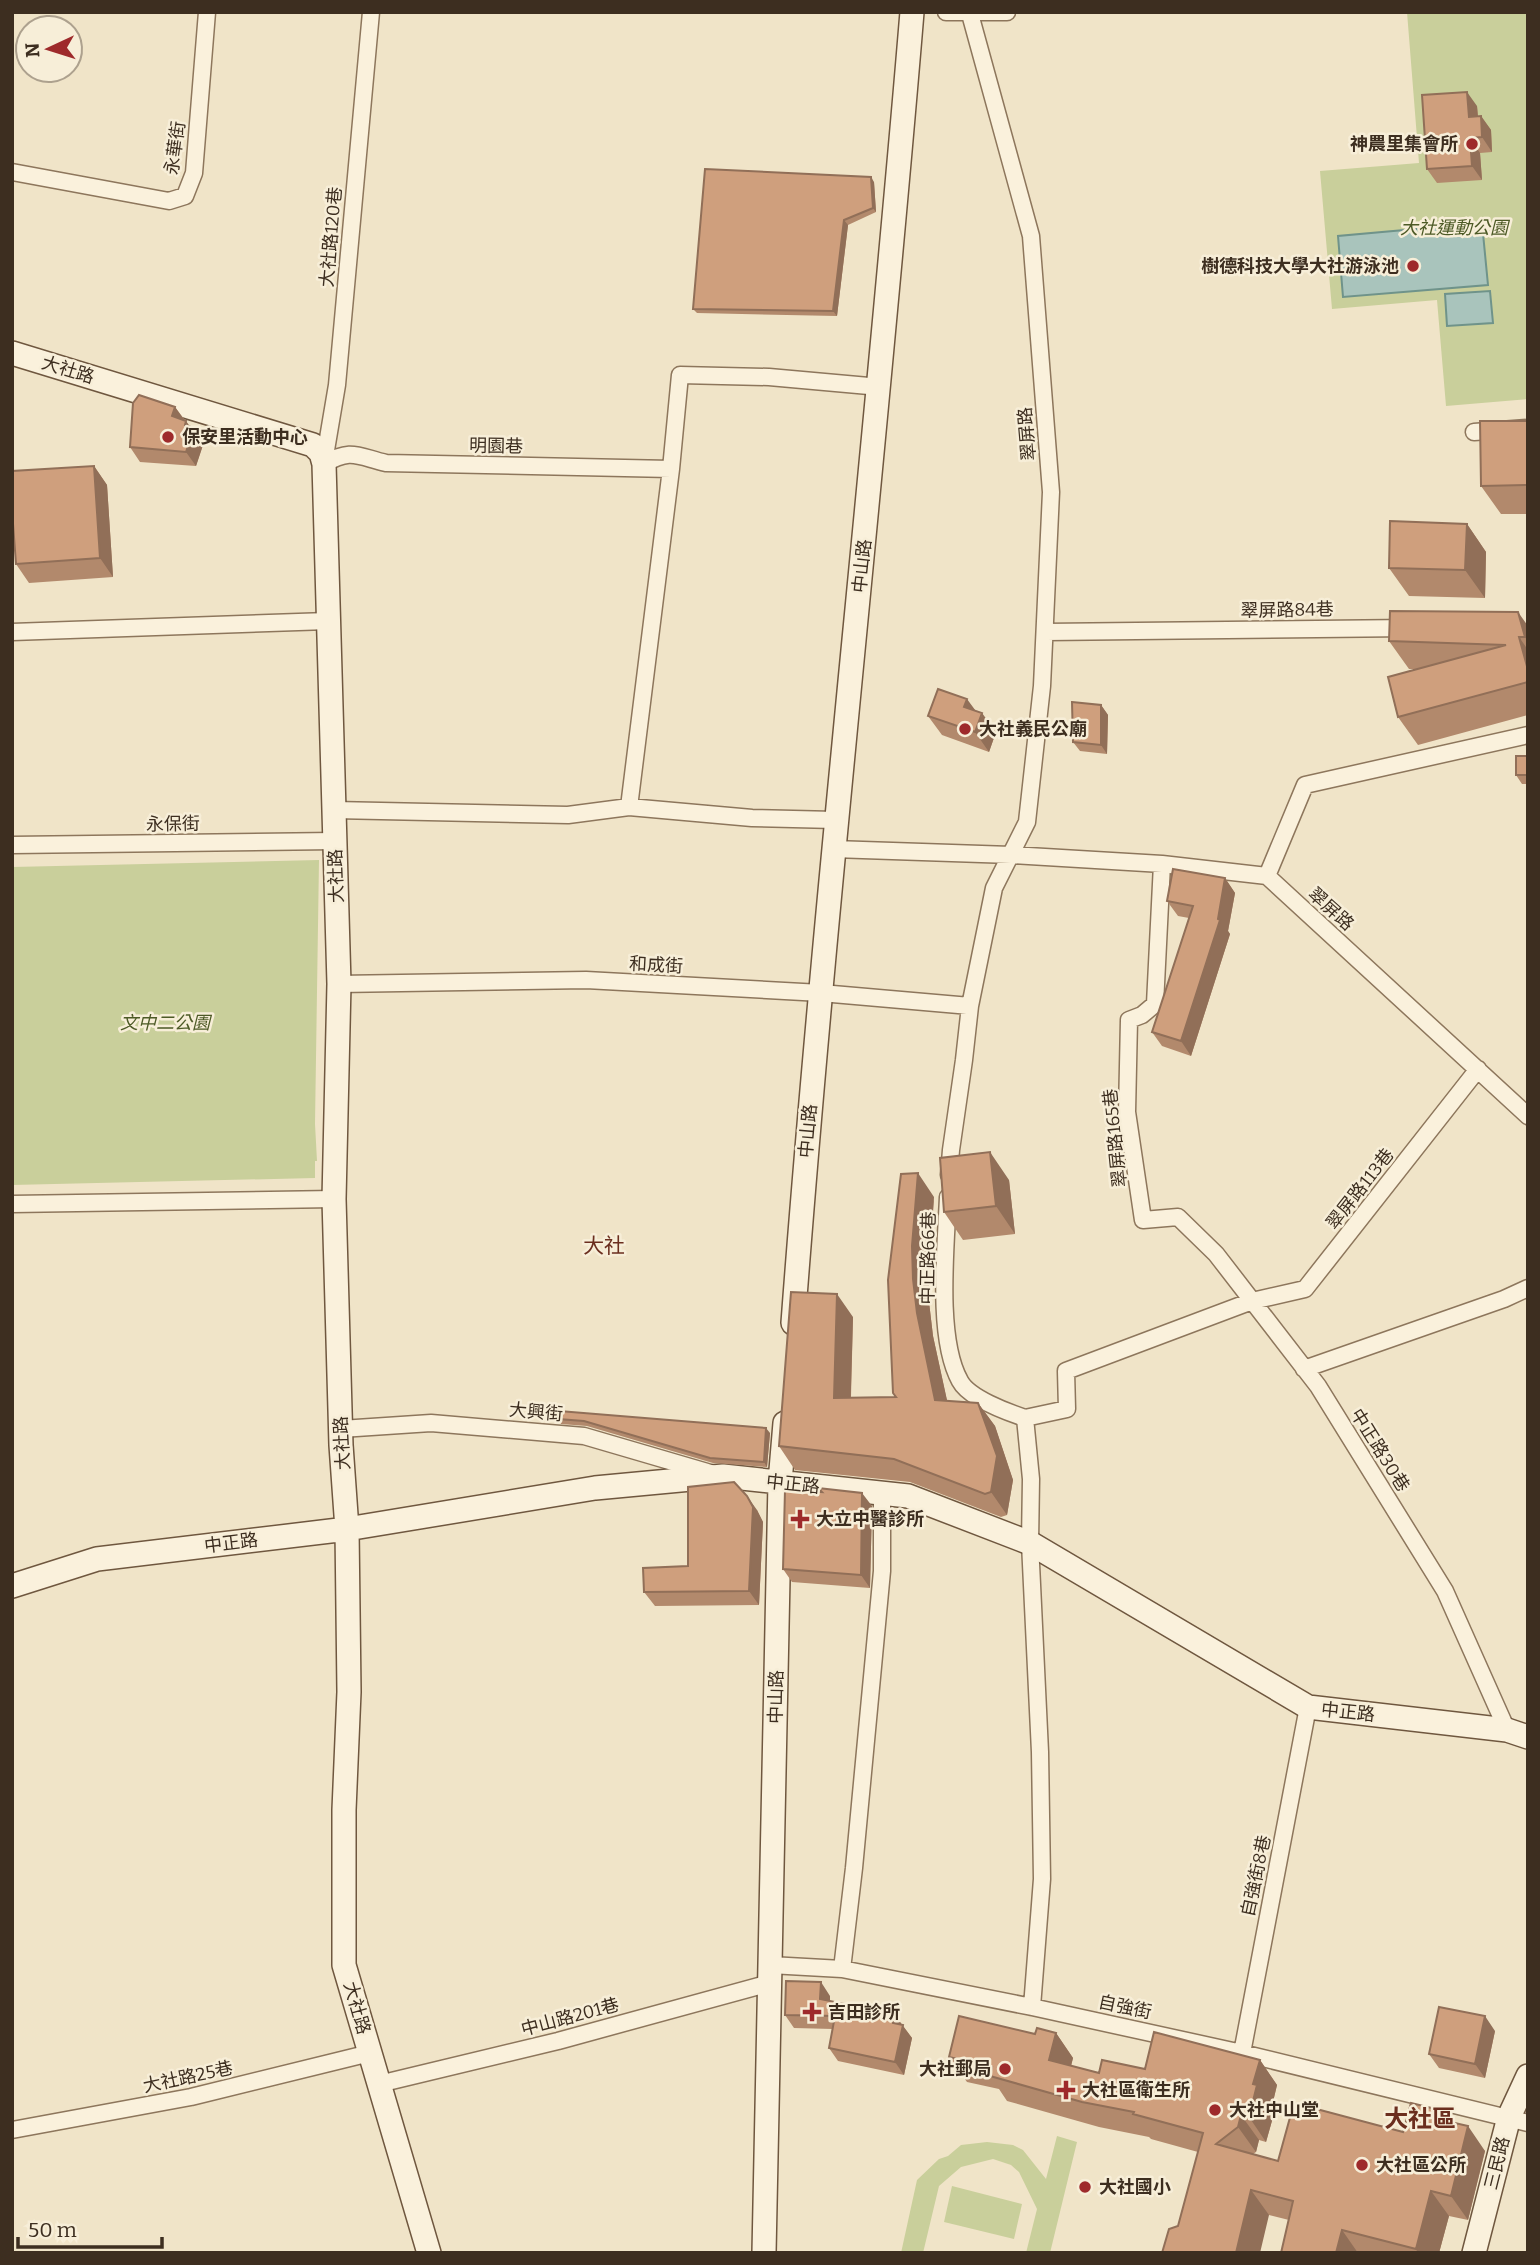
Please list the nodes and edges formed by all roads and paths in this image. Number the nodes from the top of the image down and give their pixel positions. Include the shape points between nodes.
1 (207, 12) edge
2 (371, 12) edge
3 (912, 12) edge
4 (946, 12) edge
5 (1007, 12) edge
6 (970, 14) junction
7 (12, 172) edge
8 (12, 353) edge
9 (880, 387) junction
10 (1528, 428) edge
11 (1474, 432) dead end
12 (324, 464) junction
13 (671, 469) junction
14 (328, 621) junction
15 (1422, 628) edge
16 (12, 632) edge
17 (1046, 632) junction
18 (1528, 735) edge
19 (629, 807) junction
20 (334, 810) junction
21 (835, 820) junction
22 (335, 841) junction
23 (12, 845) edge
24 (833, 849) junction
25 (1011, 855) junction
26 (1163, 864) junction
27 (1267, 876) junction
28 (339, 984) junction
29 (821, 993) junction
30 (970, 1006) junction
31 (1478, 1069) junction
32 (1528, 1116) edge
33 (334, 1199) junction
34 (12, 1204) edge
35 (1178, 1217) joint
36 (1528, 1288) edge
37 (1252, 1301) junction
38 (791, 1348) edge
39 (1304, 1369) junction
40 (787, 1401) edge
41 (1025, 1418) junction
42 (341, 1429) junction
43 (723, 1476) junction
44 (780, 1482) junction
45 (882, 1494) junction
46 (346, 1529) junction
47 (1030, 1543) junction
48 (12, 1586) edge
49 (1308, 1707) junction
50 (1518, 1733) edge
51 (842, 1969) junction
52 (770, 1974) junction
53 (1032, 2007) junction
54 (370, 2053) junction
55 (1242, 2053) junction
56 (1528, 2076) edge
57 (379, 2084) junction
58 (1518, 2120) edge
59 (12, 2130) edge
60 (429, 2253) edge
61 (764, 2253) edge
62 (1475, 2253) edge

1 - 7 street, 永華街 via 194,173 185,196 169,201
2 - 12 street, 大社路120巷 via 337,385
3 - 9 street, 中山路
4 - 6 street
5 - 6 street
6 - 17 street, 翠屏路 via 1031,236 1051,492
8 - 12 street, 大社路 via 313,445
9 - 13 street via 680,375
9 - 21 street, 中山路
10 - 11 street
12 - 13 street, 明園巷 via 340,454 352,454 386,463
12 - 14 street, 大社路
13 - 19 street
14 - 16 street
14 - 20 street, 大社路
15 - 17 street, 翠屏路84巷
17 - 25 street, 翠屏路 via 1027,822
18 - 27 street via 1305,786
19 - 20 street via 568,816
19 - 21 street
20 - 22 street, 大社路
21 - 24 street, 中山路
22 - 23 street, 永保街
22 - 28 street, 大社路
24 - 25 street
24 - 29 street, 中山路
25 - 26 street
25 - 30 street, 中正路66巷 via 994,888
26 - 27 street
26 - 35 street, 翠屏路165巷 via 1155,1004 1129,1020 1127,1112 1143,1220
27 - 31 street, 翠屏路
28 - 29 street, 和成街 via 586,980
28 - 33 street, 大社路
29 - 30 street, 和成街
29 - 38 street, 中山路
30 - 41 street, 中正路66巷 via 951,1150 946,1250 949,1348 960,1383 995,1408
31 - 32 street, 翠屏路
31 - 37 street, 翠屏路113巷 via 1305,1289
33 - 34 street
33 - 42 street, 大社路
35 - 37 street, 中正路30巷 via 1216,1254
36 - 39 street
37 - 39 street, 中正路30巷
37 - 41 street, 翠屏路113巷 via 1066,1371 1067,1409
39 - 50 street, 中正路30巷 via 1445,1591
40 - 44 street, 中山路
41 - 47 street via 1031,1479
42 - 43 street, 大興街 via 431,1423 584,1436
42 - 46 street, 大社路
43 - 44 street, 中正路
43 - 46 street, 中正路 via 595,1488
44 - 45 street, 中正路
44 - 52 street, 中山路
45 - 47 street, 中正路 via 908,1496
45 - 51 street via 882,1571
46 - 48 street, 中正路 via 97,1559
46 - 54 street, 大社路 via 349,1692 344,1965
47 - 49 street, 中正路
47 - 53 street via 1041,1752 1042,1879
49 - 50 street, 中正路
49 - 55 street, 自強街8巷
51 - 52 street, 自強街
51 - 53 street, 自強街
52 - 57 street, 中山路201巷 via 558,2041
52 - 61 street, 中山路
53 - 55 street, 自強街
54 - 57 street, 大社路
54 - 59 street, 大社路25巷 via 191,2098
55 - 58 street, 自強街
56 - 58 street, 三民路
57 - 60 street, 大社路
58 - 62 street, 三民路

